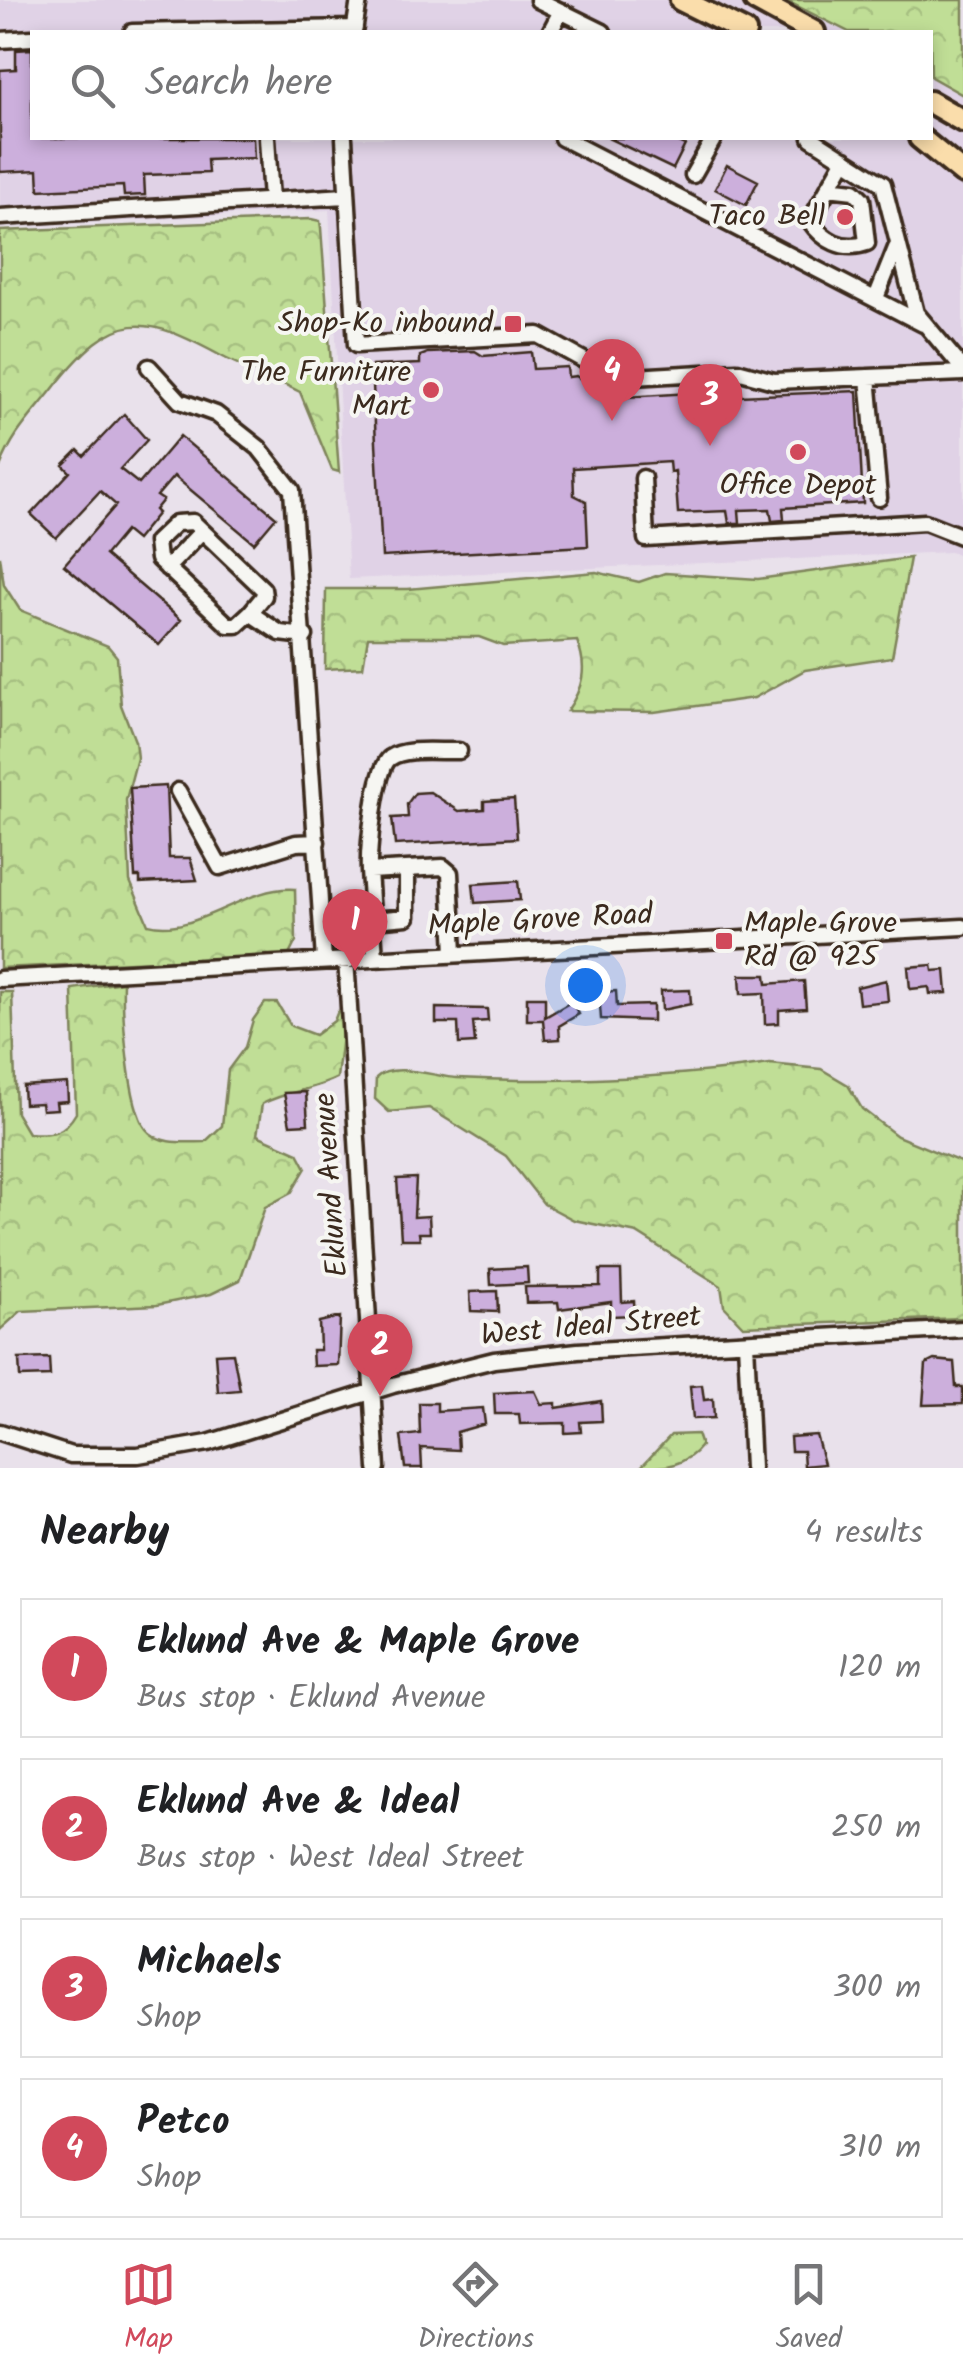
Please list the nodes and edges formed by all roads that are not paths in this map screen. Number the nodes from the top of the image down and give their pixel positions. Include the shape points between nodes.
1 (359, 0) edge
2 (538, 0) edge
3 (681, 0) edge
4 (755, 0) edge
5 (561, 11) junction
6 (354, 30) edge
7 (551, 30) edge
8 (599, 30) edge
9 (741, 30) edge
10 (810, 30) edge
11 (30, 38) edge
12 (0, 40) edge
13 (933, 104) edge
14 (963, 121) edge
15 (267, 140) edge
16 (344, 140) edge
17 (566, 140) edge
18 (713, 140) edge
19 (821, 140) edge
20 (926, 140) edge
21 (928, 140) edge
22 (845, 158) junction
23 (963, 159) edge
24 (963, 173) edge
25 (693, 175) dead end
26 (828, 188) junction
27 (346, 196) junction
28 (271, 200) junction
29 (0, 217) edge
30 (897, 242) junction
31 (876, 298) junction
32 (923, 324) junction
33 (149, 367) dead end
34 (963, 371) edge
35 (868, 376) junction
36 (642, 478) dead end
37 (879, 498) dead end
38 (202, 531) junction
39 (963, 536) edge
40 (167, 568) junction
41 (250, 613) junction
42 (305, 636) junction
43 (459, 751) dead end
44 (178, 791) dead end
45 (317, 842) junction
46 (407, 869) junction
47 (369, 871) junction
48 (373, 920) junction
49 (963, 928) edge
50 (454, 953) junction
51 (374, 957) junction
52 (346, 958) junction
53 (324, 960) junction
54 (0, 979) edge
55 (963, 1329) edge
56 (746, 1342) junction
57 (373, 1392) junction
58 (0, 1432) edge
59 (377, 1468) edge
60 (752, 1468) edge

1 - 6 street
2 - 5 street
3 - 9 highway
4 - 10 highway
5 - 7 street
5 - 8 street
11 - 12 street
13 - 14 highway
15 - 28 street
16 - 27 street
17 - 31 street
18 - 25 street
19 - 22 street
20 - 24 highway
21 - 23 highway
22 - 26 street
22 - 30 street via 884,184
26 - 26 street via 854,191 862,199 867,243 820,236 810,221
27 - 28 street
27 - 35 street via 356,346 538,335 616,378 737,372 774,381
28 - 29 street
30 - 31 street
30 - 32 street
31 - 32 street
32 - 34 street
33 - 42 street via 180,401 216,414 259,448 292,490
34 - 35 street
35 - 37 street
36 - 39 street via 646,539 925,522
38 - 40 street
38 - 40 street via 182,521 156,542
38 - 41 street via 263,589
40 - 41 street via 232,627
41 - 42 street via 280,633
42 - 45 street
43 - 47 street via 400,754 384,764
44 - 45 street via 220,867
45 - 53 street
46 - 47 street
46 - 48 street via 408,918
46 - 50 street via 450,872
47 - 48 street
48 - 51 street
49 - 50 street, Maple Grove Road
50 - 51 street, Maple Grove Road
51 - 52 street, Maple Grove Road
52 - 53 street, Maple Grove Road
52 - 57 street, Eklund Avenue
53 - 54 street, Maple Grove Road
55 - 56 street, West Ideal Street
56 - 57 street, West Ideal Street via 508,1358
56 - 60 street
57 - 58 street, West Ideal Street via 208,1444 138,1455 71,1455
57 - 59 street, Eklund Avenue

